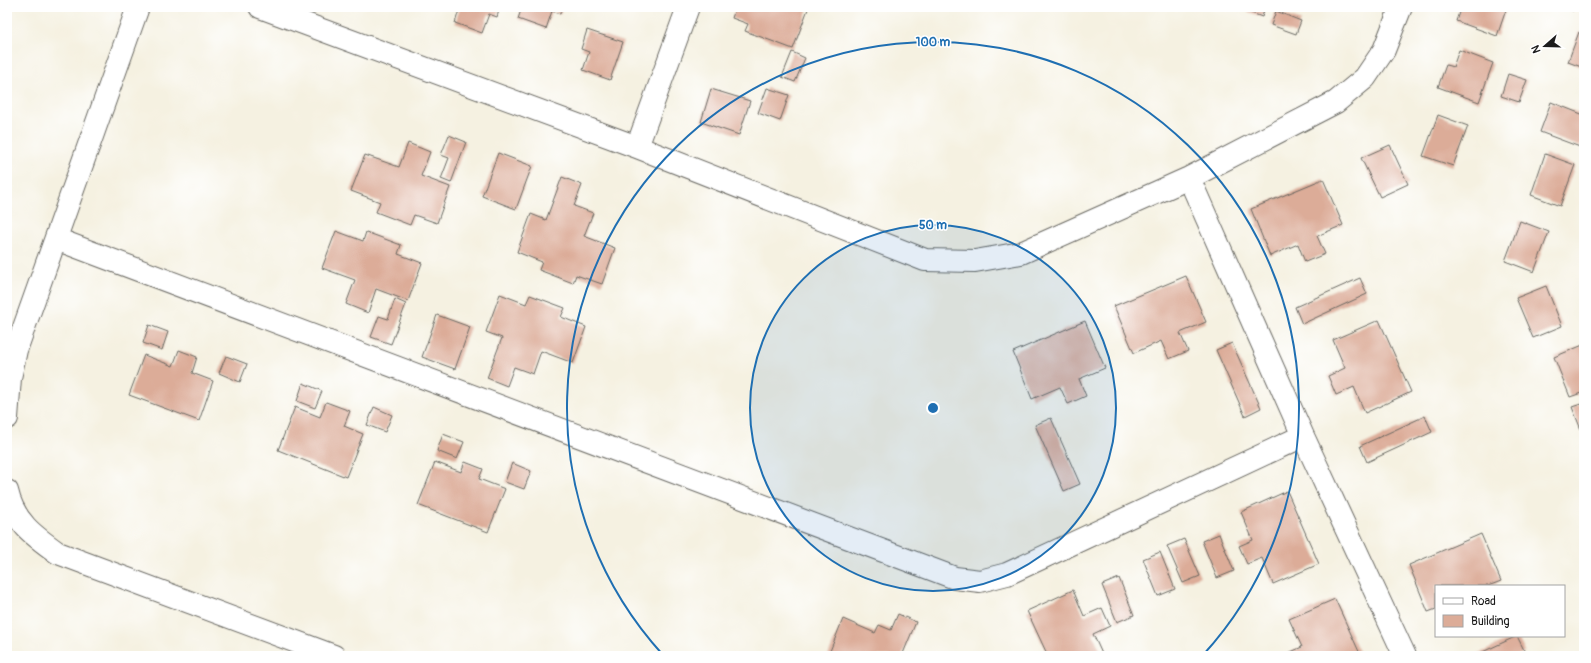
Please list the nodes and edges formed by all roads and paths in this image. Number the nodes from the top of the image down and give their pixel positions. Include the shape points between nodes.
1 (138, 7) edge
2 (260, 7) edge
3 (688, 7) edge
4 (1401, 7) edge
5 (637, 147) junction
6 (1189, 178) junction
7 (56, 239) junction
8 (7, 418) edge
9 (1303, 436) junction
10 (7, 491) edge
11 (334, 656) edge
12 (1404, 656) edge

1 - 7 street
2 - 5 street
3 - 5 street
4 - 6 street via 1384,50 1365,78 1336,102
5 - 6 street via 925,260 975,261 1021,253
6 - 9 street
7 - 8 street via 16,350 10,378
7 - 9 street via 955,578 980,581 1007,574
9 - 12 street
10 - 11 street via 16,516 34,536 58,553

